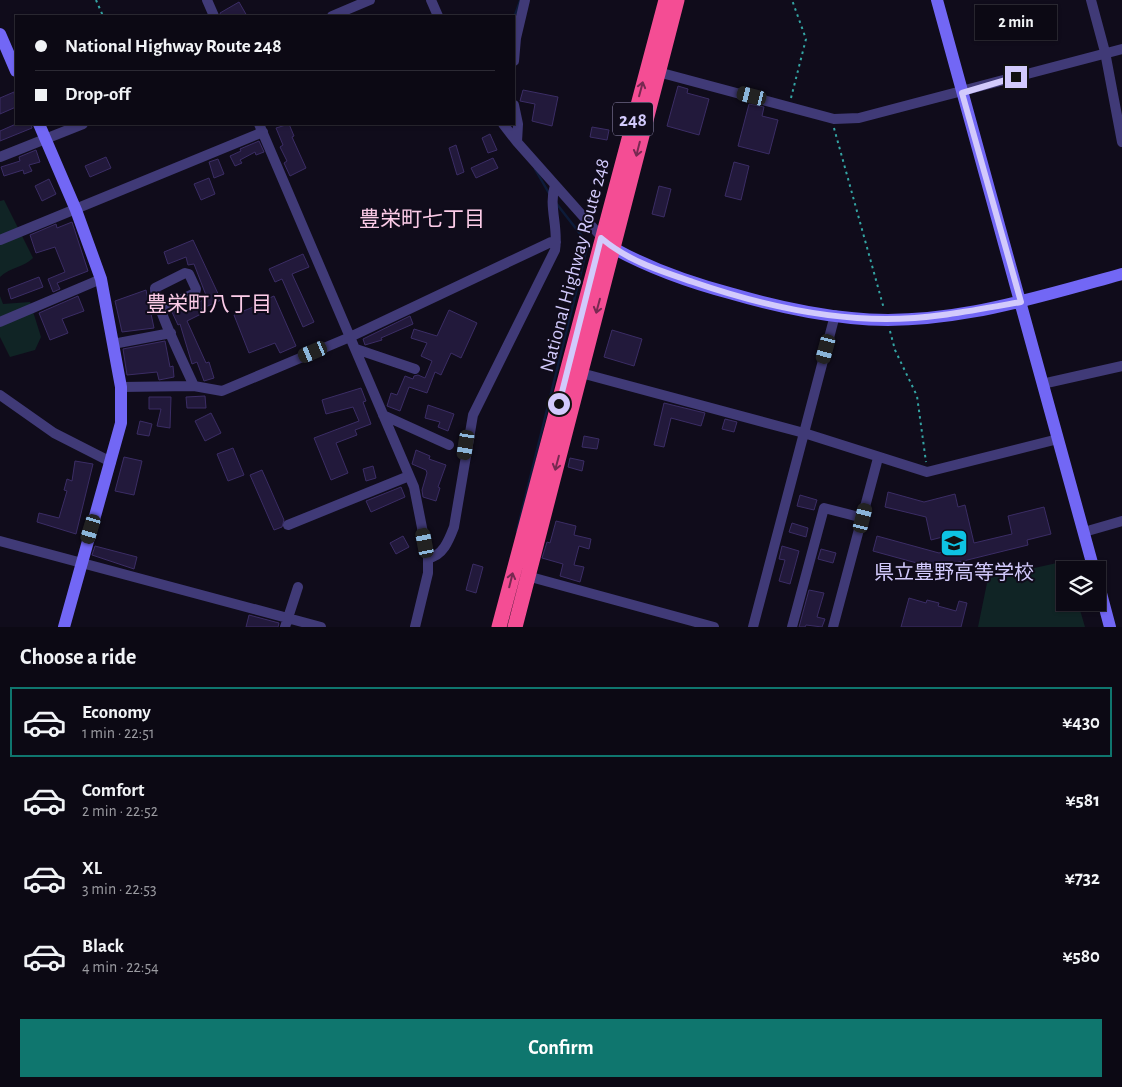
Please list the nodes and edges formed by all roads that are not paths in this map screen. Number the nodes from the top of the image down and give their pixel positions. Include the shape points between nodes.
1 (207, 0) edge
2 (370, 0) edge
3 (431, 0) edge
4 (525, 0) edge
5 (666, 0) edge
6 (677, 0) edge
7 (937, 0) edge
8 (1091, 0) edge
9 (214, 15) edge
10 (334, 15) edge
11 (438, 15) edge
12 (0, 34) edge
13 (1122, 49) edge
14 (515, 50) edge
15 (1106, 52) junction
16 (15, 69) edge
17 (658, 72) junction
18 (962, 93) junction
19 (515, 110) edge
20 (39, 125) edge
21 (80, 125) edge
22 (504, 125) edge
23 (261, 128) edge
24 (45, 138) junction
25 (517, 142) junction
26 (1122, 142) edge
27 (0, 156) edge
28 (555, 185) junction
29 (76, 210) junction
30 (601, 238) junction
31 (0, 240) edge
32 (556, 242) junction
33 (613, 248) junction
34 (1122, 274) edge
35 (100, 279) junction
36 (1021, 302) junction
37 (161, 309) dead end
38 (835, 315) junction
39 (0, 322) edge
40 (171, 332) junction
41 (350, 337) junction
42 (113, 344) junction
43 (356, 349) junction
44 (1122, 366) edge
45 (415, 369) dead end
46 (581, 373) junction
47 (1042, 384) junction
48 (194, 386) junction
49 (122, 387) junction
50 (0, 395) edge
51 (383, 415) junction
52 (804, 433) junction
53 (1058, 439) junction
54 (449, 445) dead end
55 (878, 458) junction
56 (111, 462) junction
57 (409, 476) junction
58 (863, 518) junction
59 (1122, 521) edge
60 (288, 525) dead end
61 (1084, 532) junction
62 (0, 541) edge
63 (428, 558) junction
64 (1092, 561) edge
65 (81, 562) junction
66 (527, 576) junction
67 (298, 587) dead end
68 (1106, 611) edge
69 (286, 623) edge
70 (64, 627) edge
71 (321, 627) edge
72 (415, 627) edge
73 (499, 627) edge
74 (515, 627) edge
75 (714, 627) edge
76 (753, 627) edge
77 (792, 627) edge
78 (833, 627) edge
79 (1110, 627) edge

1 - 9 street
2 - 10 street
3 - 11 street
4 - 14 street
30 -> 5 highway, National Highway Route 248 / 248
6 - 17 highway, National Highway Route 248 / 248
7 - 18 street
8 - 15 street
12 - 16 street
13 - 15 street
15 - 18 street
15 - 26 street
17 - 18 street via 834,119 859,118
17 -> 33 highway, National Highway Route 248 / 248
18 - 36 street
19 - 25 street
20 - 24 street
21 - 24 street
22 - 25 street
23 - 29 street
23 - 41 street
24 - 27 street
24 - 29 street
25 - 28 street
28 - 30 street
28 - 32 street via 552,196
29 - 31 street
29 - 35 street
30 - 33 street
73 -> 30 highway, National Highway Route 248 / 248
32 - 41 street
32 - 63 street via 555,250 473,415 454,527 448,542 433,558
33 - 38 street via 642,264 714,289 790,309
33 -> 46 highway, National Highway Route 248 / 248
34 - 36 street
35 - 39 street
35 - 42 street
36 - 38 street via 946,315 886,319
36 - 47 street
37 - 40 street
38 - 52 street
40 - 42 street
40 - 48 street
41 - 43 street
41 - 48 street via 222,391
42 - 49 street
43 - 45 street
43 - 51 street
44 - 47 street
46 - 52 street
46 -> 66 highway, National Highway Route 248 / 248
47 - 53 street
48 - 49 street
49 - 56 street via 121,423
50 - 56 street via 54,433
51 - 54 street
51 - 57 street
52 - 55 street
52 - 76 street
53 - 55 street via 927,472
53 - 61 street
55 - 58 street
56 - 65 street
57 - 60 street
57 - 63 street
58 - 77 street via 824,508
58 - 78 street
59 - 61 street
61 - 64 street
62 - 65 street
63 - 72 street via 428,573
65 - 69 street
65 - 70 street
66 - 74 highway, National Highway Route 248 / 248
66 - 75 street
67 - 69 street
68 - 79 street
69 - 71 street

